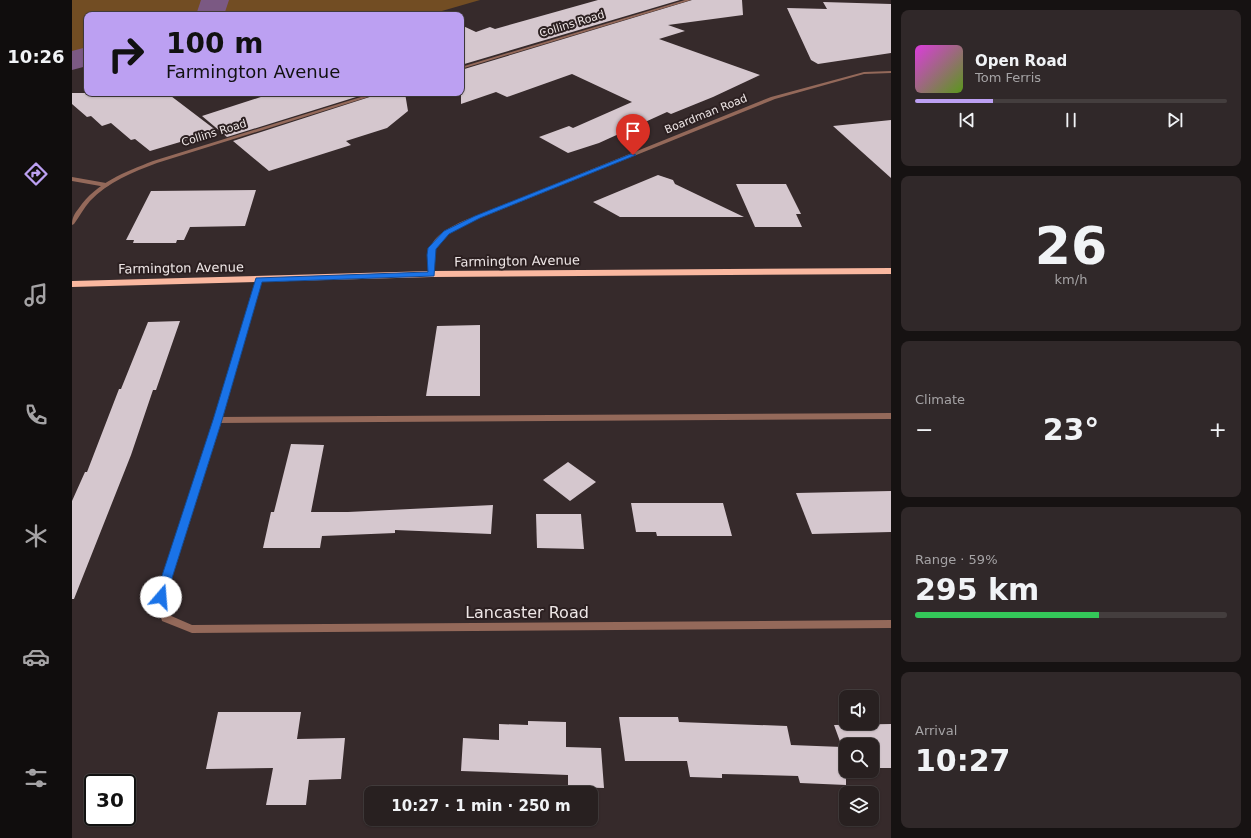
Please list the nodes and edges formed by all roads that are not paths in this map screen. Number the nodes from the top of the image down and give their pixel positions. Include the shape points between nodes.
1 (689, 0) edge
2 (464, 67) edge
3 (891, 72) edge
4 (369, 96) edge
5 (72, 178) edge
6 (106, 185) junction
7 (72, 223) edge
8 (891, 271) edge
9 (432, 274) junction
10 (259, 280) junction
11 (72, 284) edge
12 (891, 416) edge
13 (218, 420) junction
14 (891, 624) edge

1 - 2 street, Collins Road
3 - 9 street, Boardman Road via 864,73 773,98 478,217 447,232 438,240 432,248
4 - 6 street, Collins Road via 155,162
5 - 6 street
6 - 7 street, Collins Road via 90,198
8 - 9 highway, Farmington Avenue
9 - 10 highway, Farmington Avenue
10 - 11 highway, Farmington Avenue
10 - 13 street
12 - 13 street
13 - 14 street, Lancaster Road via 161,597 165,618 192,629

